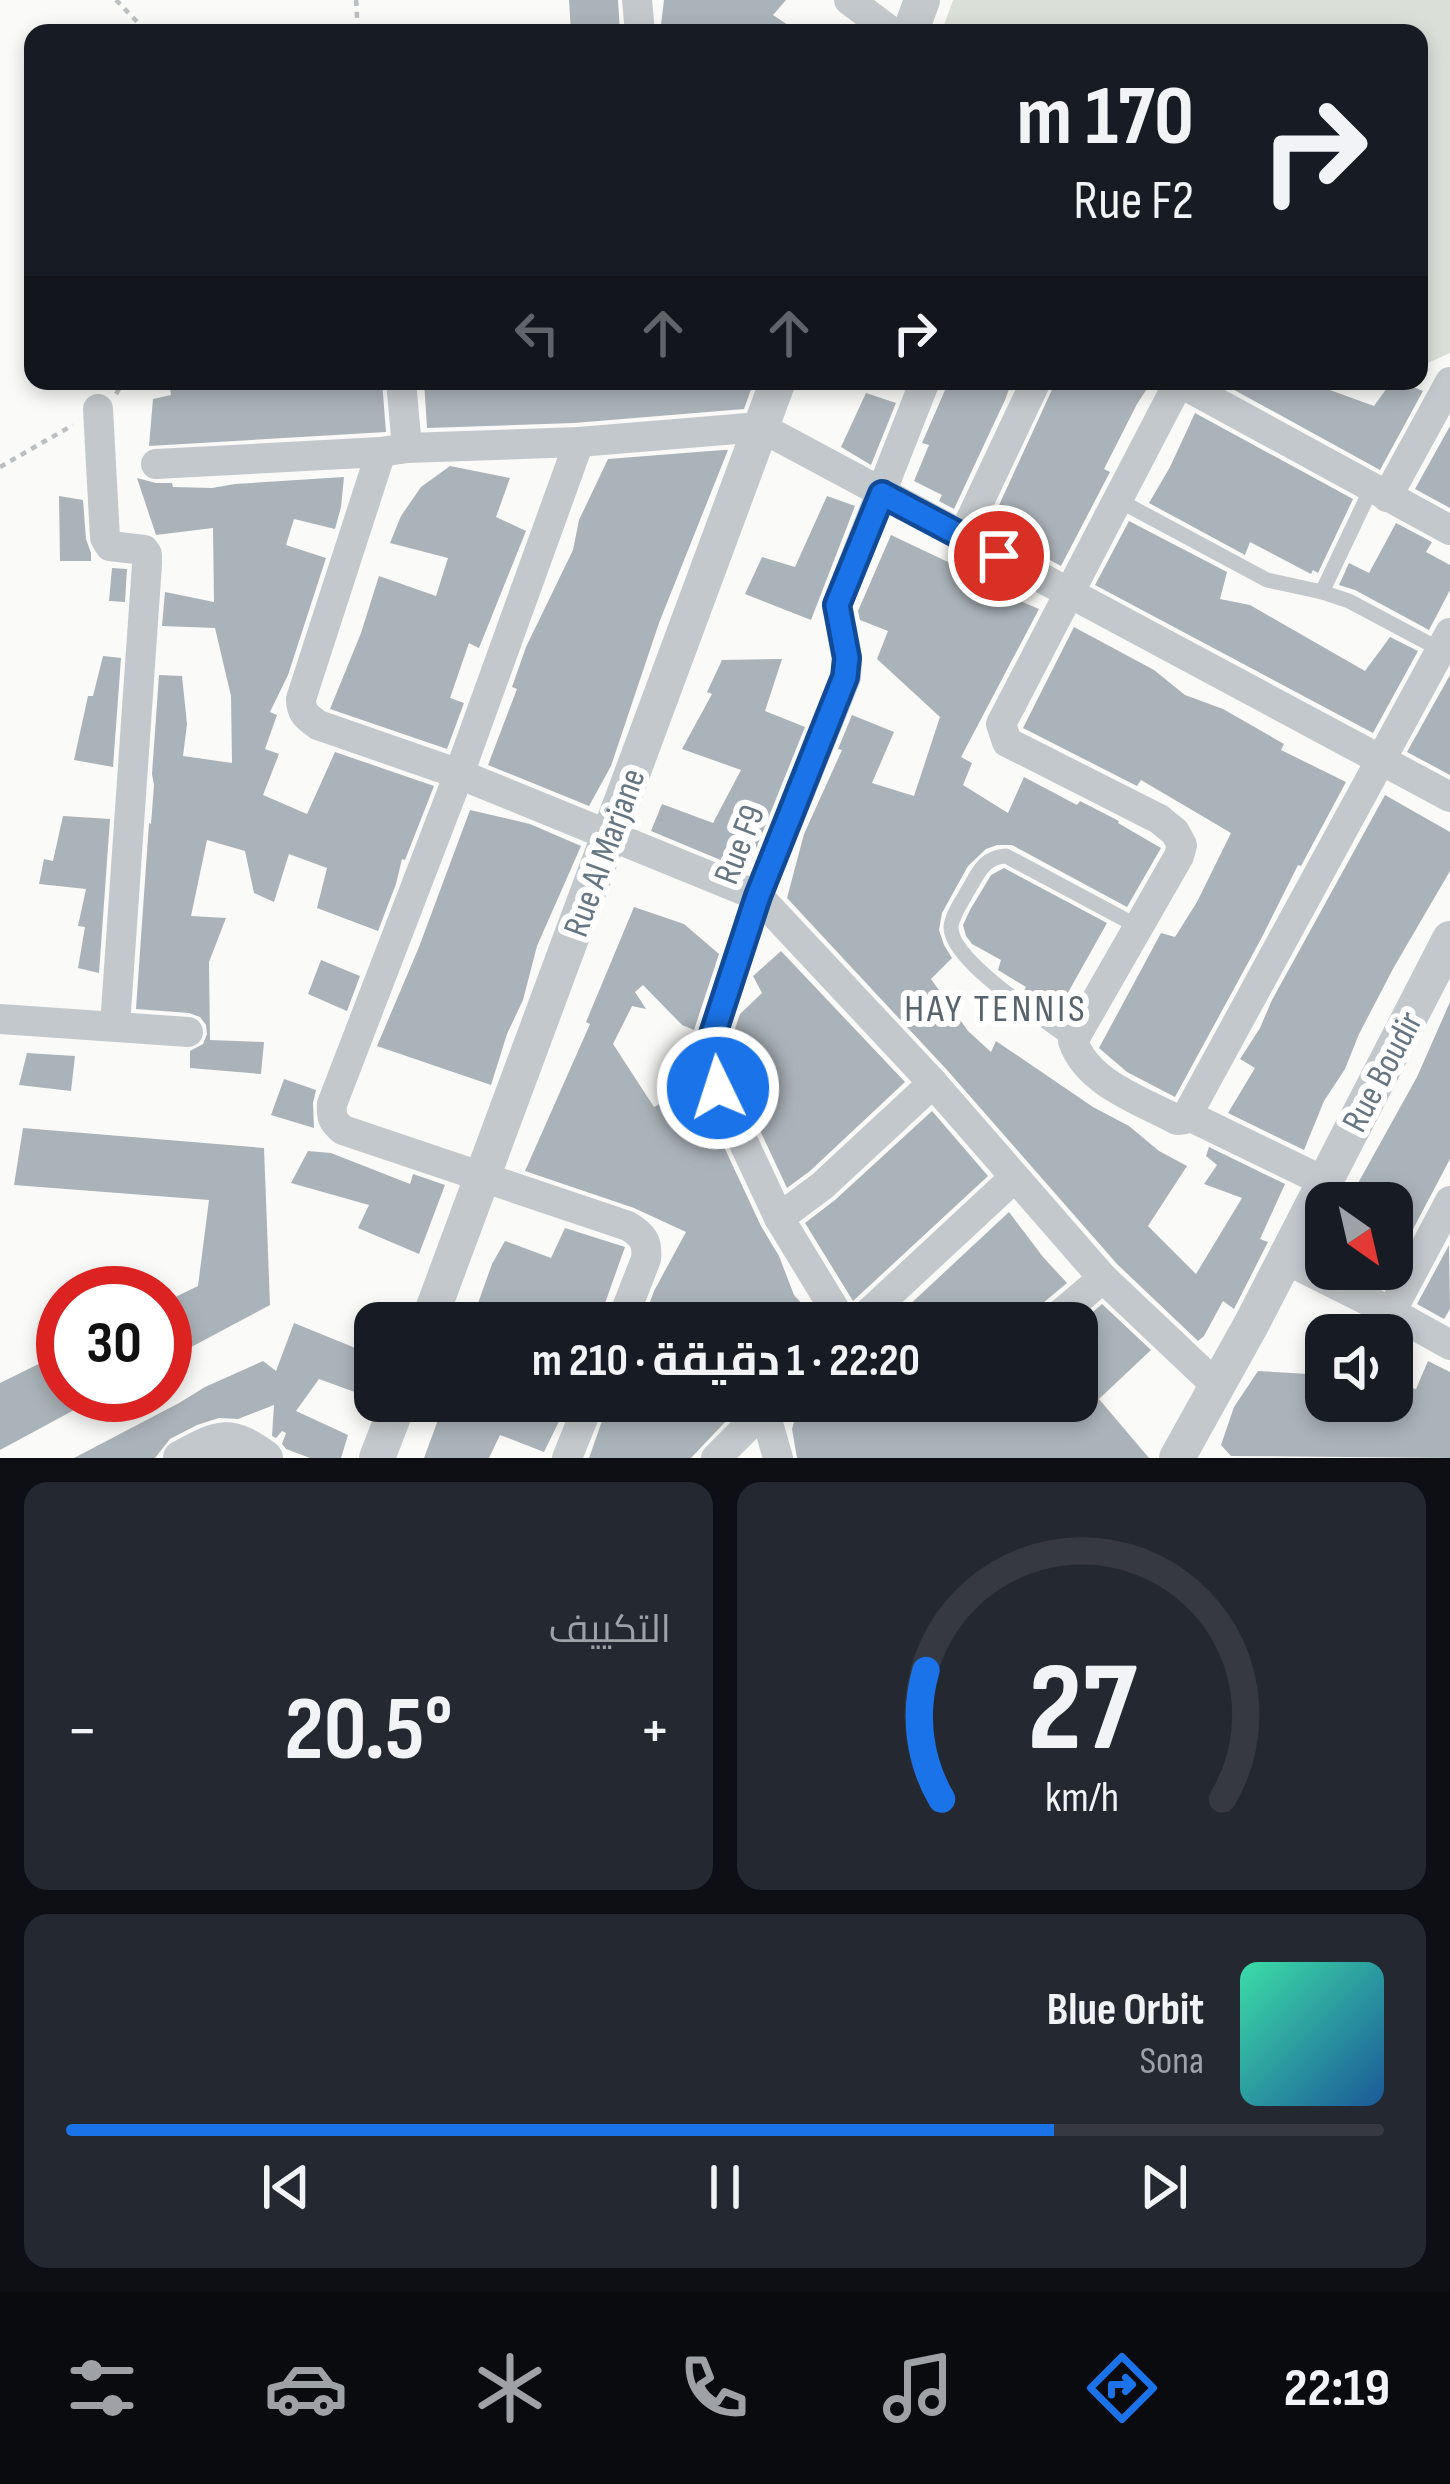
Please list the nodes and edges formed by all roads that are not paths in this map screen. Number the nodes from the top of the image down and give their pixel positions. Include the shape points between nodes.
1 (849, 0) edge
2 (881, 24) edge
3 (1450, 382) edge
4 (399, 390) edge
5 (774, 390) edge
6 (922, 390) edge
7 (1032, 390) edge
8 (1174, 390) edge
9 (1192, 390) edge
10 (98, 409) road end
11 (760, 427) junction
12 (579, 442) junction
13 (394, 450) junction
14 (156, 464) dead end
15 (1379, 493) junction
16 (882, 494) junction
17 (1118, 500) junction
18 (1450, 530) edge
19 (963, 536) junction
20 (1322, 592) junction
21 (1070, 594) junction
22 (1445, 642) edge
23 (1381, 759) junction
24 (459, 774) junction
25 (1450, 797) edge
26 (610, 833) junction
27 (758, 896) junction
28 (1137, 926) junction
29 (1449, 945) edge
30 (0, 1019) edge
31 (115, 1026) junction
32 (188, 1032) dead end
33 (1078, 1052) junction
34 (933, 1083) junction
35 (1186, 1117) junction
36 (482, 1177) junction
37 (1014, 1178) junction
38 (1323, 1181) junction
39 (1450, 1201) edge
40 (779, 1218) junction
41 (1285, 1259) junction
42 (1103, 1278) junction
43 (436, 1302) edge
44 (629, 1302) edge
45 (830, 1302) edge
46 (881, 1302) edge
47 (1075, 1302) edge
48 (1391, 1312) junction
49 (1450, 1345) edge
50 (1217, 1386) junction
51 (391, 1422) edge
52 (582, 1422) edge
53 (752, 1422) edge
54 (772, 1422) edge
55 (181, 1458) edge
56 (265, 1458) edge
57 (377, 1458) edge
58 (567, 1458) edge
59 (716, 1458) edge
60 (778, 1458) edge
61 (1178, 1458) edge

1 - 2 street
3 - 15 street
4 - 13 street
5 - 11 street, Rue Al Marjane
6 - 16 street, Rue F9
7 - 19 street
8 - 17 street
9 - 15 street
10 - 31 street via 105,538 110,546 144,550 148,564
11 - 12 street
11 - 16 street
11 - 26 street, Rue Al Marjane
12 - 13 street
12 - 24 street
13 - 14 street
13 - 24 street via 301,709 318,725
15 - 18 street
15 - 20 lane
16 - 19 street
16 - 27 street, Rue F9 via 837,605 845,677
17 - 20 lane via 1267,580
17 - 21 street
19 - 21 street
20 - 22 lane
21 - 23 street
21 - 28 street via 1002,733 1160,819 1179,838 1179,856
22 - 23 street
23 - 25 street
23 - 35 street
24 - 26 street
24 - 36 street via 331,1117 344,1130
26 - 27 street
26 - 36 street, Rue Al Marjane
27 - 34 street
27 - 40 street, Rue F9 via 710,1060
28 - 33 street
28 - 33 lane via 1006,856 983,864 954,916 955,941 970,964
29 - 38 street, Rue Boudir
30 - 31 street
31 - 32 street
33 - 35 street via 1093,1073 1127,1094 1177,1120
34 - 37 street
34 - 40 street
35 - 38 street
36 - 43 street, Rue Al Marjane
36 - 44 street via 641,1235 647,1249
37 - 42 street
37 - 46 street
38 - 41 street, Rue Boudir
39 - 48 street
40 - 45 street, Rue F9
41 - 48 street
41 - 50 street, Rue Boudir
42 - 47 street
42 - 50 street
48 - 49 street
50 - 61 street, Rue Boudir
51 - 57 street
52 - 58 street
53 - 59 street
54 - 60 street
55 - 56 street via 238,1440

